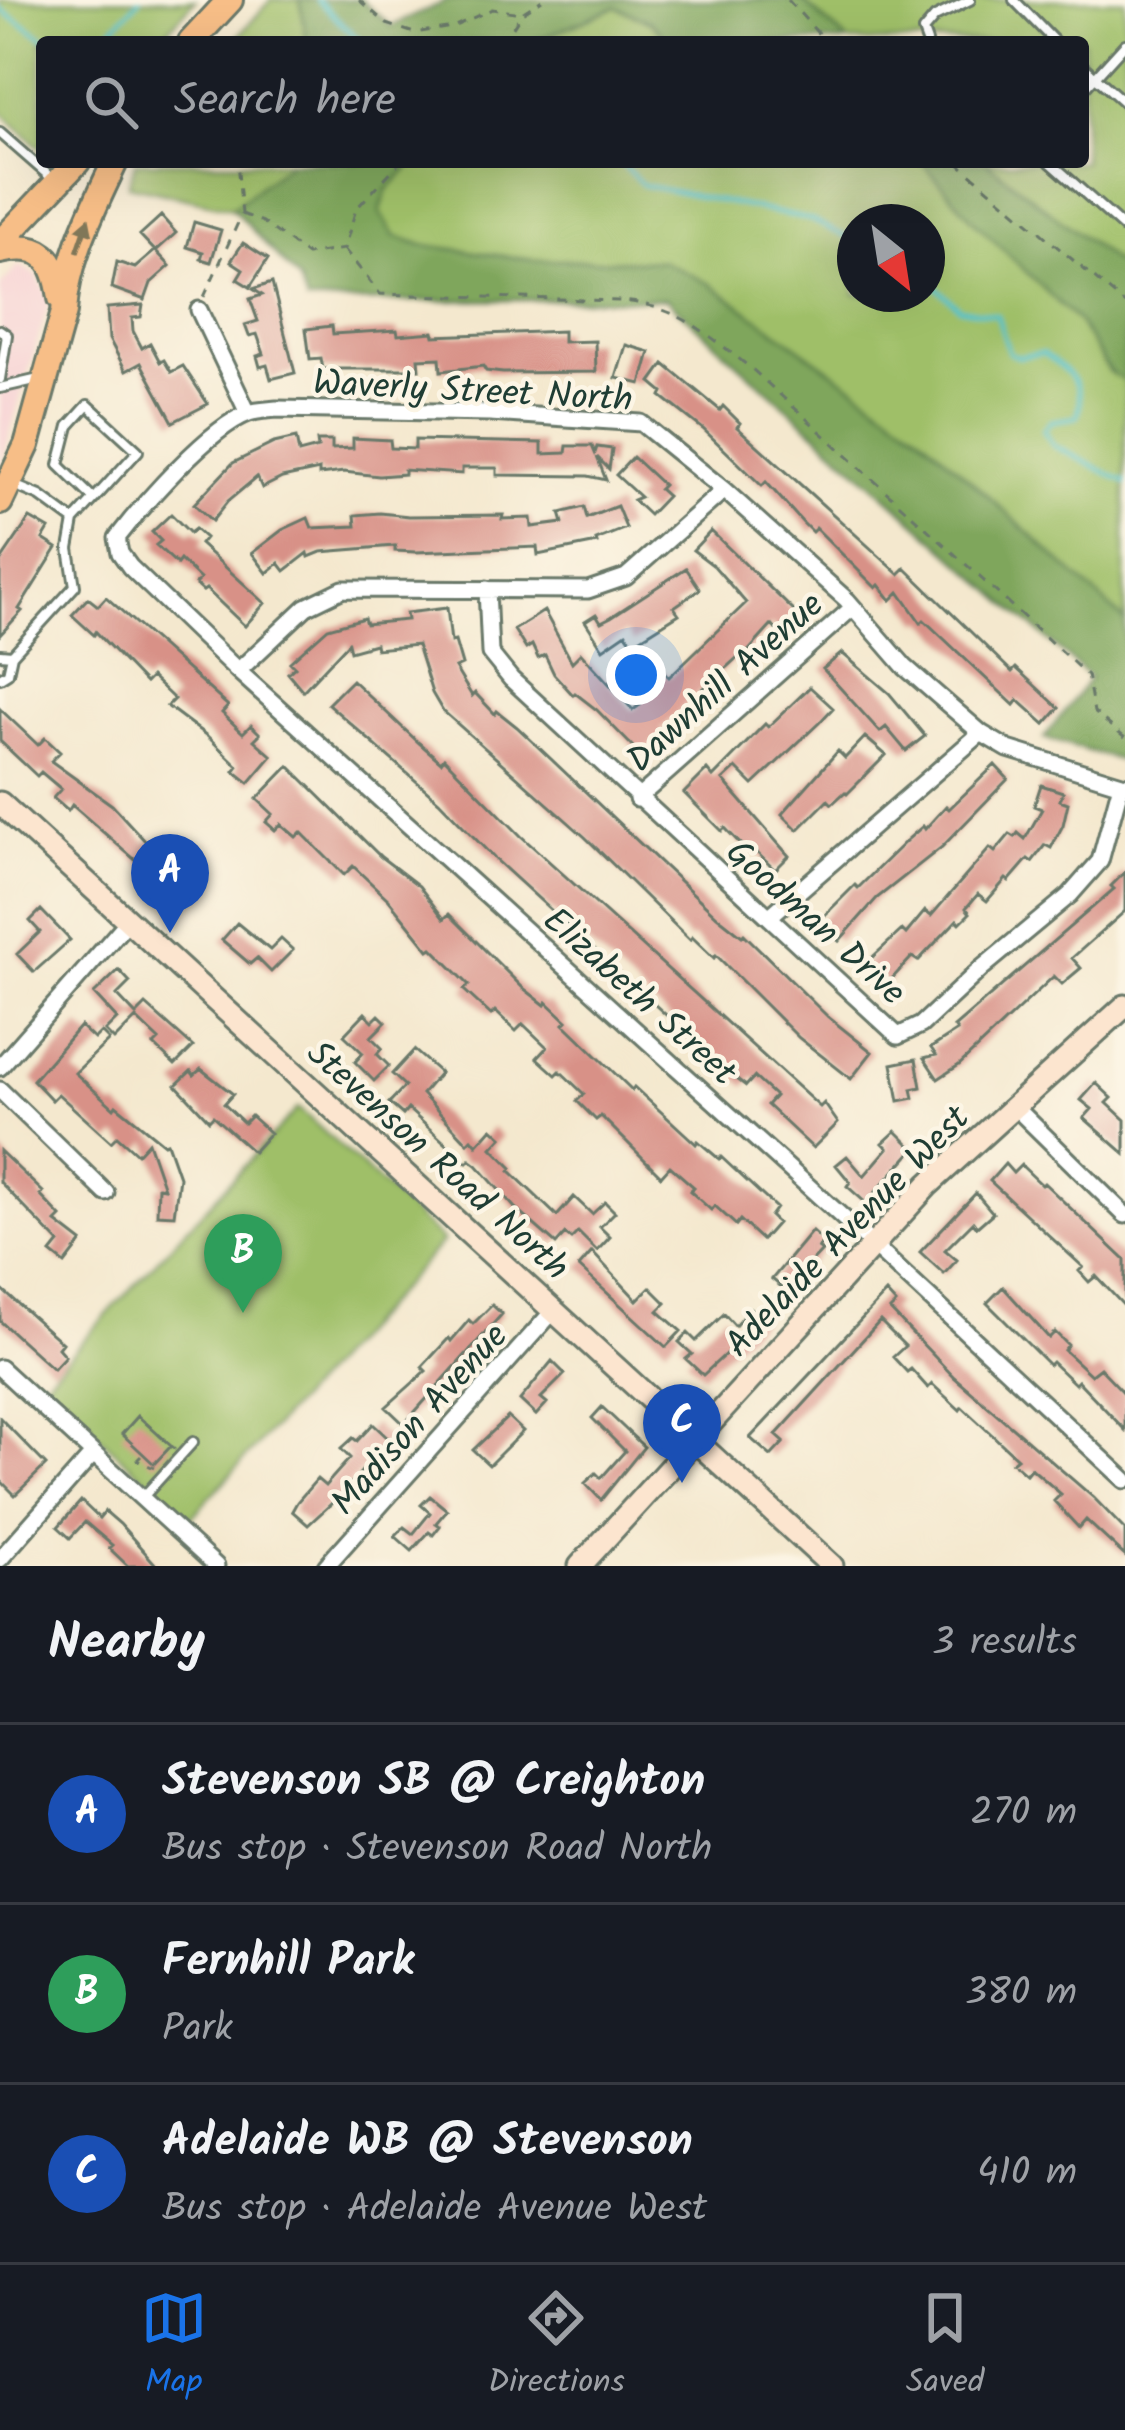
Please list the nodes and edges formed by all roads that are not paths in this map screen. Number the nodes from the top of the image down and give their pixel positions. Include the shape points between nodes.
1 (230, 0) edge
2 (970, 0) edge
3 (1013, 0) edge
4 (197, 36) edge
5 (925, 36) edge
6 (1049, 36) edge
7 (1125, 44) edge
8 (1089, 71) edge
9 (1095, 76) junction
10 (1089, 83) edge
11 (1125, 103) edge
12 (0, 133) edge
13 (36, 165) edge
14 (40, 168) edge
15 (71, 168) edge
16 (112, 168) edge
17 (1057, 168) edge
18 (57, 183) junction
19 (1125, 229) edge
20 (0, 247) edge
21 (199, 310) road end
22 (64, 312) junction
23 (0, 330) edge
24 (46, 376) junction
25 (0, 379) edge
26 (0, 388) edge
27 (248, 413) junction
28 (724, 490) junction
29 (4, 492) edge
30 (94, 499) junction
31 (74, 520) junction
32 (487, 590) junction
33 (851, 609) junction
34 (0, 654) edge
35 (11, 655) junction
36 (238, 671) junction
37 (0, 678) edge
38 (981, 733) junction
39 (1123, 784) edge
40 (637, 799) junction
41 (0, 802) edge
42 (769, 917) junction
43 (129, 920) junction
44 (1125, 1006) edge
45 (0, 1067) edge
46 (0, 1090) edge
47 (1013, 1105) junction
48 (106, 1193) dead end
49 (1125, 1215) edge
50 (873, 1245) junction
51 (555, 1309) junction
52 (0, 1368) edge
53 (695, 1438) junction
54 (193, 1442) dead end
55 (93, 1454) junction
56 (1125, 1480) edge
57 (142, 1498) junction
58 (0, 1559) edge
59 (216, 1566) edge
60 (326, 1566) edge
61 (580, 1566) edge
62 (832, 1566) edge

1 - 4 main road
2 - 5 lane via 935,17
3 - 6 lane
7 - 9 lane
8 - 9 lane
9 - 10 lane
9 - 11 lane
12 - 13 lane
14 - 18 lane
15 - 18 main road
22 -> 16 main road via 87,220
17 - 19 lane
18 - 20 main road
20 - 22 main road via 42,254 57,272
21 - 27 street
22 - 24 main road
23 - 25 lane via 8,347
24 - 26 lane
24 - 29 main road via 28,445
27 - 28 street, Waverly Street North via 490,413 640,423
27 - 36 street, Elizabeth Street via 210,439 117,538 120,554
28 - 32 street via 626,577 588,590
28 - 33 street, Waverly Street North
29 - 31 lane via 40,496
30 - 30 lane via 138,451 88,405 69,426 59,466
30 - 31 lane
31 - 35 lane via 75,586
32 - 36 street via 344,589 306,607
32 - 40 street, Goodman Drive via 490,653
33 - 38 street, Waverly Street North
33 - 40 street, Dawnhill Avenue
34 - 35 lane
35 - 37 lane
36 - 50 street, Elizabeth Street
38 - 39 street, Waverly Street North
38 - 42 street
39 - 42 street, Goodman Drive via 1100,861 1070,895 921,1025 898,1036
40 - 42 street, Goodman Drive
41 - 43 main road, Stevenson Road North
43 - 45 street
43 - 51 main road, Stevenson Road North
44 - 47 main road, Adelaide Avenue West
46 - 48 street
47 - 49 street
47 - 50 main road, Adelaide Avenue West
50 - 53 main road, Adelaide Avenue West
50 - 56 street, Elizabeth Street
51 - 53 main road, Stevenson Road North
51 - 60 street, Madison Avenue
52 - 55 street
53 - 61 main road, Adelaide Avenue West
53 - 62 main road, Stevenson Road North
54 - 57 lane
55 - 57 street
55 - 58 street
57 - 59 street

